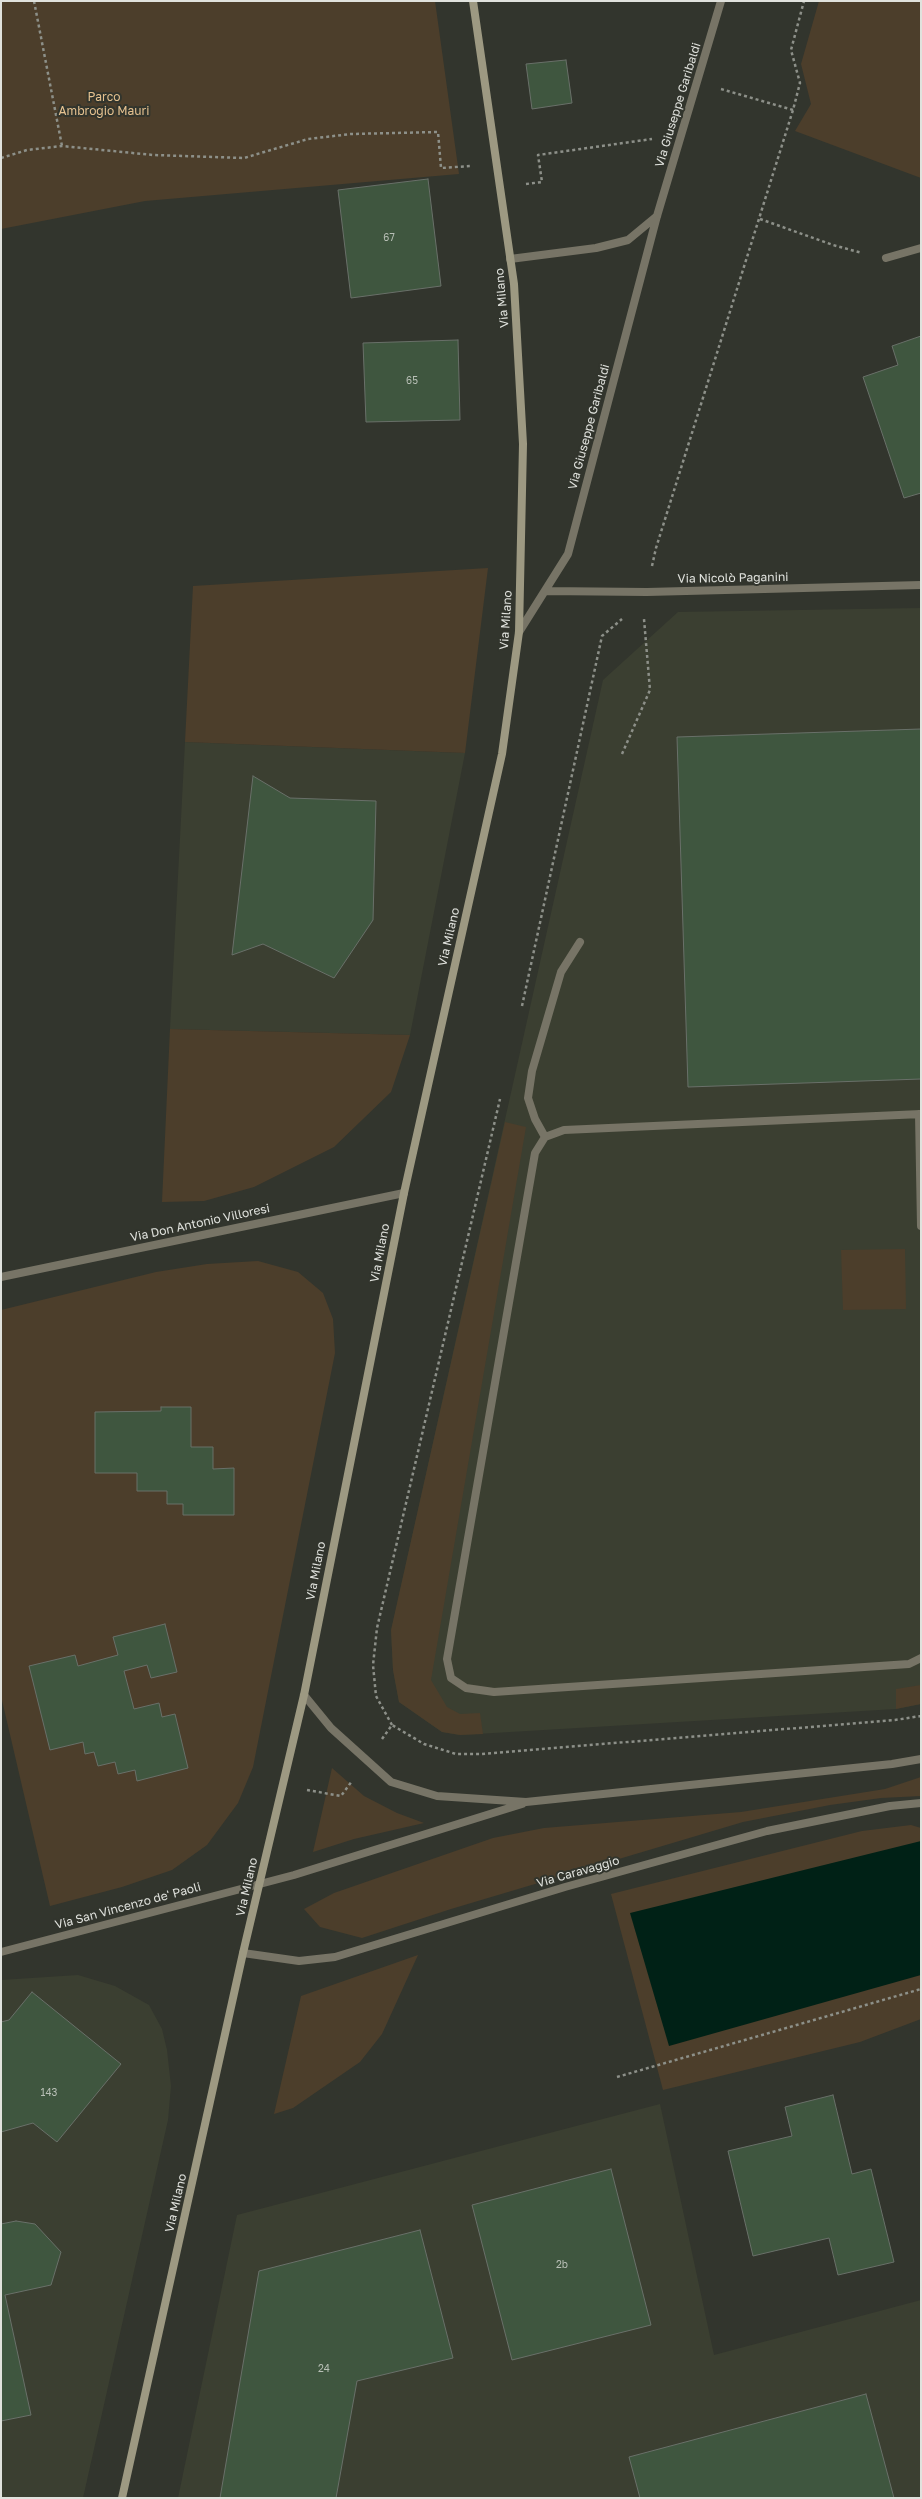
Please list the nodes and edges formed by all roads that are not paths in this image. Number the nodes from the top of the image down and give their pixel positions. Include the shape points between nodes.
1 (473, 1) edge
2 (721, 1) edge
3 (657, 216) junction
4 (921, 248) edge
5 (886, 258) road end
6 (510, 259) junction
7 (921, 585) edge
8 (545, 591) junction
9 (519, 632) junction
10 (580, 942) dead end
11 (920, 1114) edge
12 (545, 1137) junction
13 (404, 1193) junction
14 (921, 1226) edge
15 (1, 1277) edge
16 (921, 1658) edge
17 (304, 1695) junction
18 (921, 1759) edge
19 (526, 1802) junction
20 (921, 1803) edge
21 (260, 1883) junction
22 (1, 1952) edge
23 (243, 1953) junction
24 (122, 2498) edge

1 - 6 main road, Via Milano
2 - 3 street, Via Giuseppe Garibaldi
3 - 6 street via 628,240 596,248
3 - 8 street, Via Giuseppe Garibaldi via 568,554
4 - 5 street
6 - 9 main road, Via Milano via 523,444
7 - 8 street, Via Nicolò Paganini via 647,592
8 - 9 street, Via Giuseppe Garibaldi
9 - 13 main road, Via Milano via 502,754
10 - 12 street via 561,972 532,1070 528,1098
11 - 12 street via 564,1130
11 - 14 street
12 - 16 street via 535,1153 447,1660 451,1678 466,1688 494,1692 902,1664
13 - 15 street, Via Don Antonio Villoresi
13 - 17 main road, Via Milano
17 - 19 street via 331,1728 391,1782 437,1796
17 - 21 main road, Via Milano
18 - 19 street
19 - 21 street via 294,1875
20 - 23 street, Via Caravaggio via 890,1806 767,1831 565,1887 335,1957 299,1961
21 - 22 street, Via San Vincenzo de' Paoli
21 - 23 main road, Via Milano
23 - 24 main road, Via Milano

